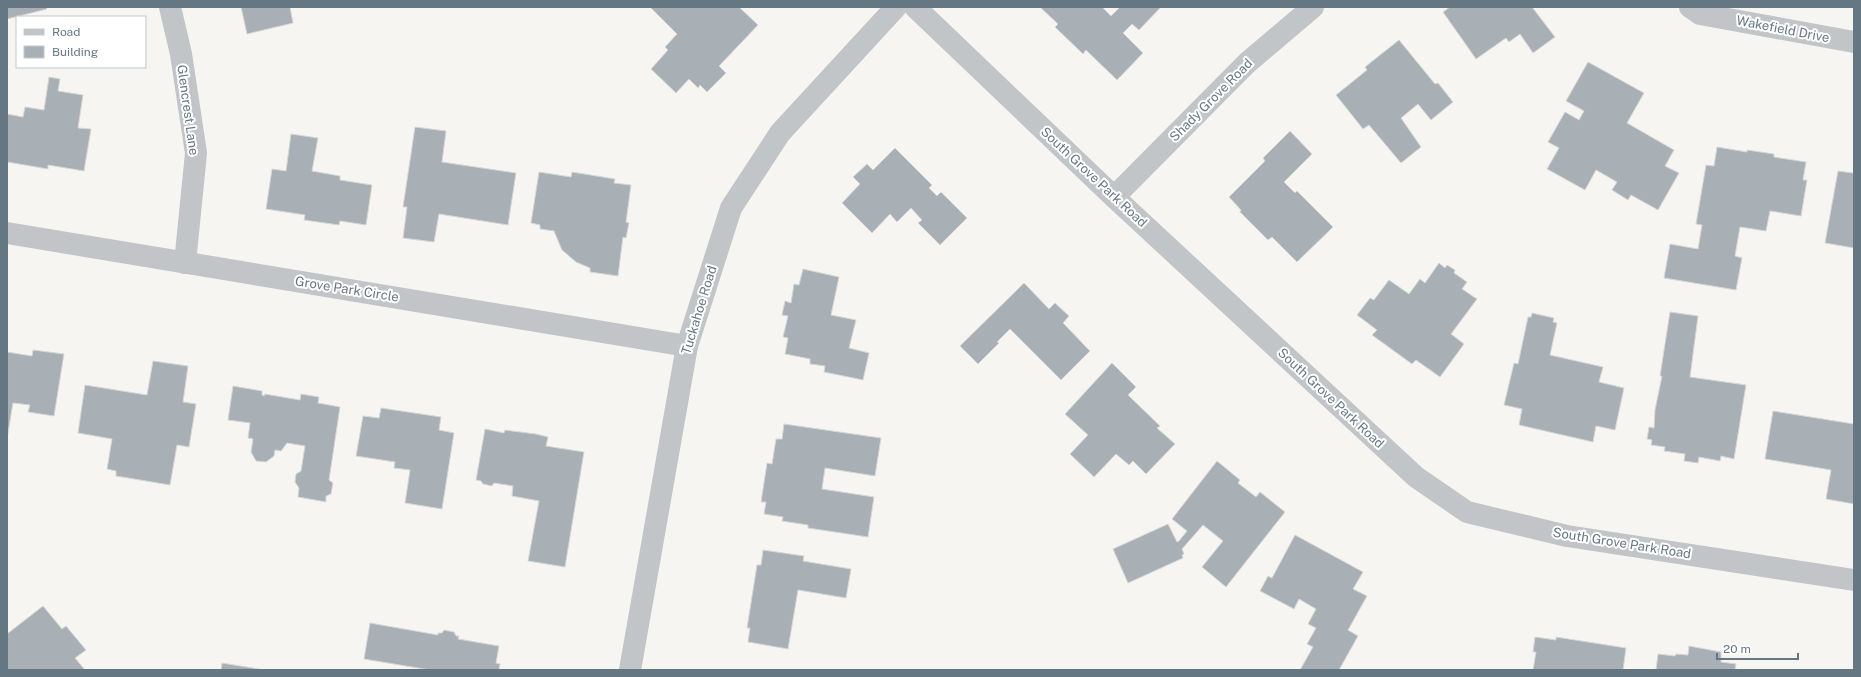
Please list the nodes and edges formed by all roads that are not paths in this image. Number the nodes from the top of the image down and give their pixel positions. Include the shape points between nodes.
1 (170, 7) edge
2 (896, 7) edge
3 (915, 7) edge
4 (1313, 7) edge
5 (1690, 7) edge
6 (1854, 42) edge
7 (1114, 197) junction
8 (7, 233) edge
9 (185, 262) junction
10 (687, 346) junction
11 (1854, 580) edge
12 (630, 670) edge

1 - 9 street, Glencrest Lane via 181,54 196,153
2 - 10 street, Tuckahoe Road via 780,133 731,208
3 - 7 street, South Grove Park Road
4 - 7 street, Shady Grove Road via 1247,63
5 - 6 street, Wakefield Drive via 1700,14
7 - 11 street, South Grove Park Road via 1416,477 1467,512 1567,536
8 - 9 street, Grove Park Circle
9 - 10 street, Grove Park Circle
10 - 12 street, Tuckahoe Road

